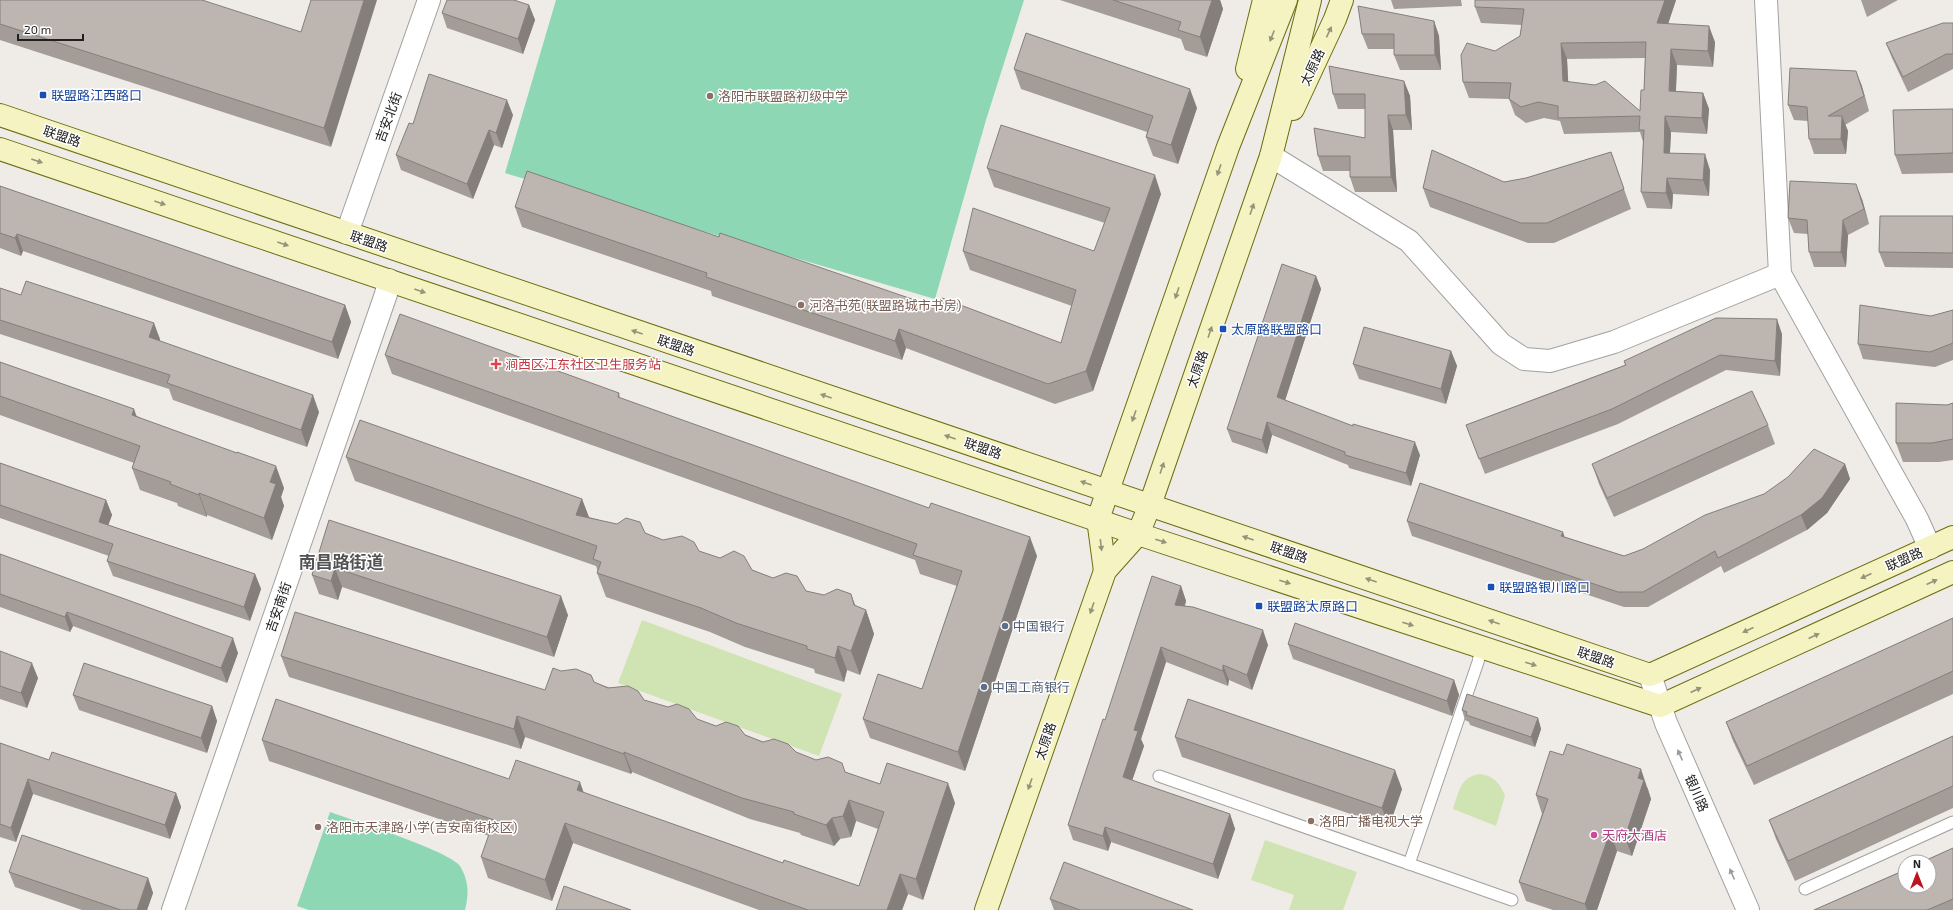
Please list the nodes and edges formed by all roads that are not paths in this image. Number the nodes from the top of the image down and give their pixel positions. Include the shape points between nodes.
1 (429, 0) edge
2 (1264, 0) edge
3 (1286, 0) edge
4 (1310, 0) edge
5 (1342, 0) edge
6 (1766, 0) edge
7 (0, 115) edge
8 (1228, 147) junction
9 (0, 149) edge
10 (1271, 156) junction
11 (347, 233) junction
12 (1780, 274) junction
13 (389, 280) junction
14 (1108, 491) junction
15 (1150, 505) junction
16 (1098, 519) junction
17 (1138, 534) junction
18 (1953, 537) edge
19 (1930, 548) junction
20 (1105, 571) junction
21 (1953, 572) edge
22 (1481, 648) junction
23 (1650, 675) junction
24 (1660, 706) junction
25 (1159, 776) dead end
26 (1953, 822) edge
27 (1409, 864) junction
28 (1805, 889) dead end
29 (1512, 900) dead end
30 (173, 910) edge
31 (986, 910) edge
32 (1748, 910) edge

1 - 11 street, 吉安北街
2 - 8 main road, 太原路
3 -> 8 main road, 太原路
4 - 10 main road, 太原路
10 -> 5 main road, 太原路
6 - 12 street
7 - 11 main road, 联盟路
8 -> 14 main road, 太原路
9 -> 13 main road, 联盟路
10 - 12 street via 1409,241 1501,344 1524,359 1550,361 1614,342
15 -> 10 main road, 太原路
14 -> 11 main road, 联盟路
12 - 19 street
13 -> 16 main road, 联盟路
13 - 30 street, 吉安南街
14 - 15 main road, 联盟路
14 - 16 main road, 太原路
15 - 17 main road, 太原路
23 -> 15 main road, 联盟路
16 - 17 main road, 联盟路
16 -> 20 main road, 太原路
17 - 20 main road, 太原路
17 -> 22 main road, 联盟路
18 - 19 main road, 联盟路
19 -> 23 main road, 联盟路
20 -> 31 main road, 太原路
24 -> 21 main road
22 -> 24 main road, 联盟路
22 - 27 lane
23 - 24 street, 银川路
32 -> 24 street, 银川路
25 - 27 lane
26 - 28 lane
27 - 29 lane

